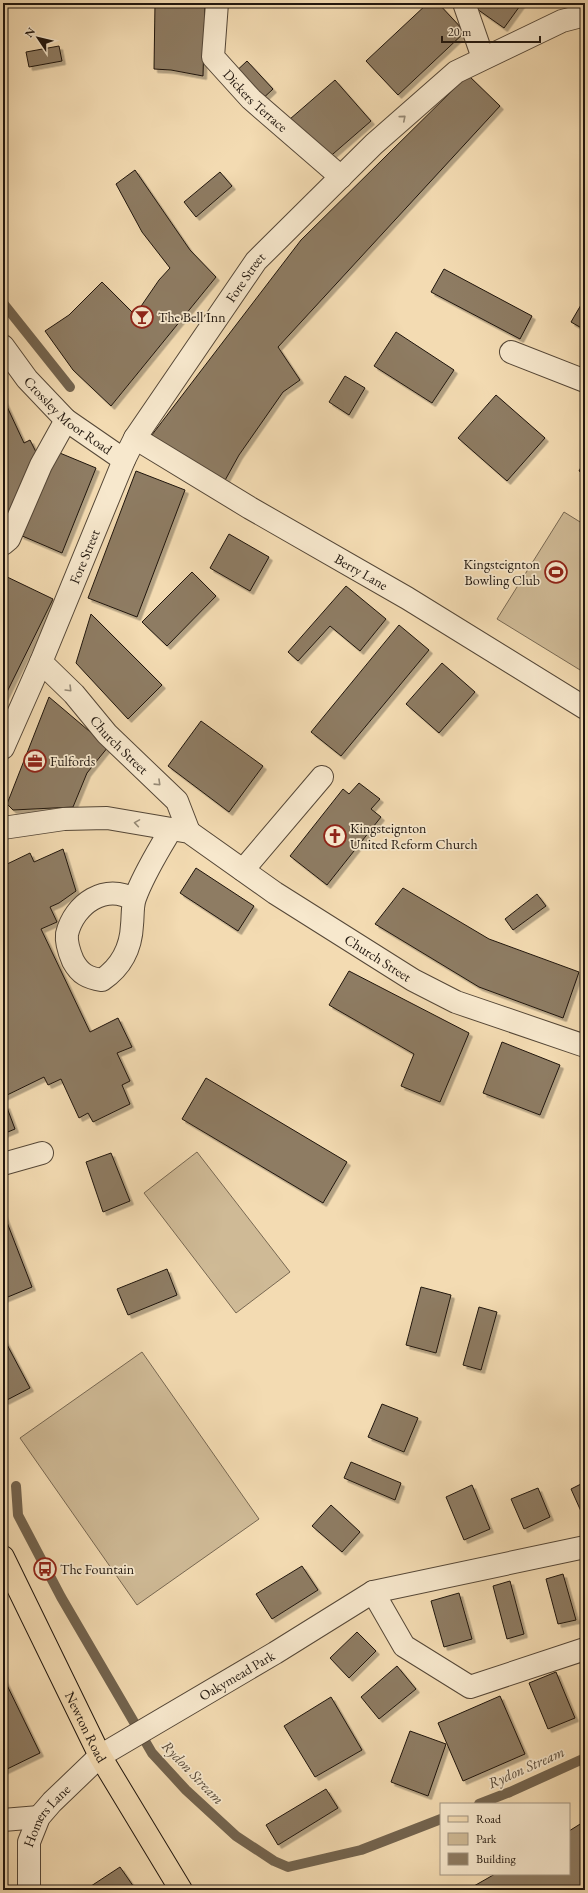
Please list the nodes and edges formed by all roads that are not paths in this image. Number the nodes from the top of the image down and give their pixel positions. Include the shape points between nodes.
1 (216, 3) edge
2 (464, 3) edge
3 (585, 15) edge
4 (483, 58) junction
5 (341, 176) junction
6 (3, 346) edge
7 (511, 352) dead end
8 (585, 381) edge
9 (66, 420) junction
10 (135, 438) junction
11 (124, 460) junction
12 (3, 544) edge
13 (41, 662) junction
14 (585, 708) edge
15 (3, 748) edge
16 (322, 777) dead end
17 (3, 828) edge
18 (180, 831) junction
19 (243, 870) junction
20 (134, 900) dead end
21 (584, 1044) edge
22 (42, 1153) dead end
23 (3, 1164) edge
24 (585, 1547) edge
25 (3, 1557) edge
26 (373, 1592) junction
27 (585, 1649) edge
28 (100, 1756) junction
29 (39, 1817) junction
30 (3, 1820) edge
31 (29, 1890) edge
32 (181, 1890) edge

1 - 5 street, Dickers Terrace via 213,57 251,99
2 - 4 street
3 - 4 street, Fore Street via 562,21
5 -> 4 street, Fore Street via 456,72
5 - 10 street, Fore Street via 256,261
6 - 9 street, Crossley Moor Road via 27,379
7 - 8 street
9 - 11 street, Crossley Moor Road
9 - 12 street via 41,465 9,539
10 - 11 street, Fore Street
10 - 14 street, Berry Lane via 250,508 407,598
11 - 13 street, Fore Street
13 - 15 street, Fore Street
13 -> 18 street, Church Street via 74,694 107,734 177,801
16 - 19 street
18 -> 17 street, Church Street via 107,818 64,819
18 - 19 street, Church Street
18 - 20 street via 143,877
19 - 21 street, Church Street via 275,893 420,983 456,1002
22 - 23 street
24 - 26 street, Oakymead Park
25 - 28 main road, Newton Road
26 - 27 street via 404,1646 470,1687
26 - 28 street, Oakymead Park via 276,1653
28 - 29 street, Homers Lane
28 - 32 main road, Newton Road
29 - 30 street
29 - 31 street, Homers Lane via 29,1842

